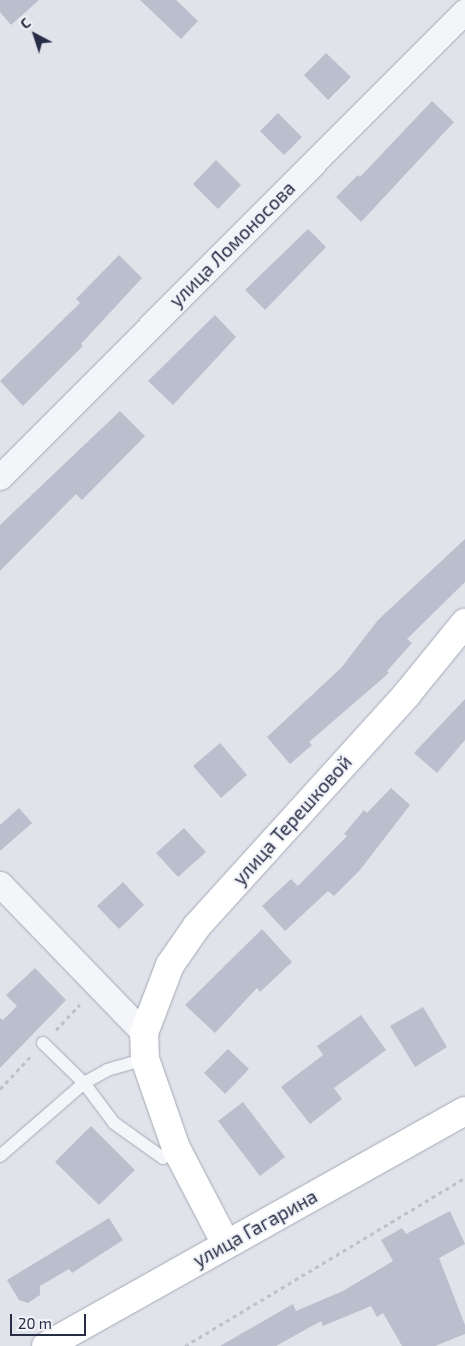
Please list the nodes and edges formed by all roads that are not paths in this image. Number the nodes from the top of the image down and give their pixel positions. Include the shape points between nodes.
1 (465, 11) edge
2 (0, 478) edge
3 (465, 623) edge
4 (0, 884) edge
5 (43, 1043) dead end
6 (145, 1046) junction
7 (84, 1084) junction
8 (465, 1111) edge
9 (176, 1148) junction
10 (0, 1156) edge
11 (226, 1244) junction
12 (46, 1346) edge

1 - 2 street, улица Ломоносова
3 - 6 street, улица Терешковой via 407,694 197,926 170,965
4 - 6 street
5 - 7 lane
6 - 7 lane
6 - 9 street
7 - 9 lane via 114,1123 163,1158
7 - 10 lane
8 - 11 street, улица Гагарина
9 - 11 street
11 - 12 street, улица Гагарина

